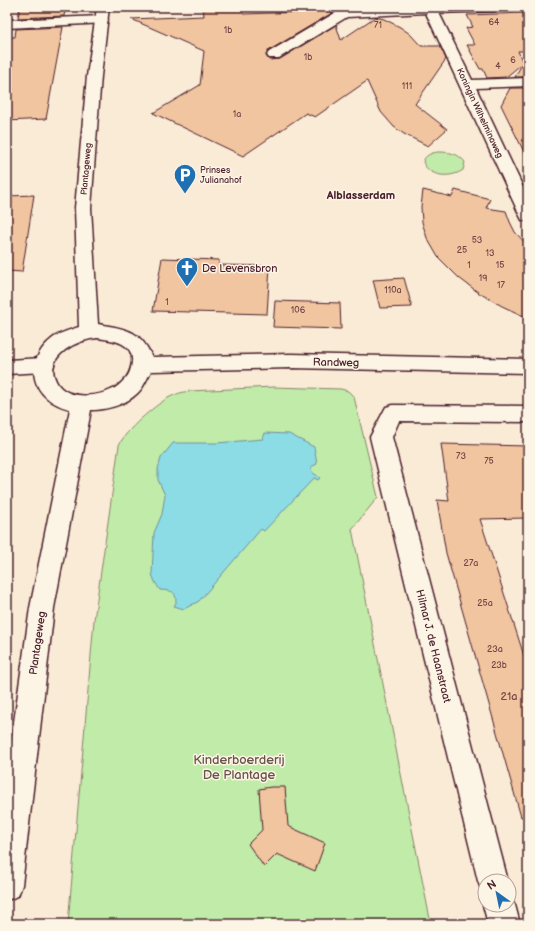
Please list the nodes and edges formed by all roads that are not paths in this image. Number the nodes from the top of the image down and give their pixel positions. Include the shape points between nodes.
1 (494, 7) edge
2 (431, 10) junction
3 (102, 14) edge
4 (7, 24) edge
5 (274, 55) dead end
6 (528, 82) edge
7 (467, 84) junction
8 (528, 182) edge
9 (512, 183) junction
10 (528, 216) edge
11 (89, 332) junction
12 (143, 364) junction
13 (44, 365) junction
14 (528, 366) edge
15 (7, 367) edge
16 (82, 403) junction
17 (528, 414) edge
18 (491, 873) edge
19 (7, 885) edge
20 (501, 913) edge
21 (504, 924) edge

1 - 2 street
2 - 5 street via 344,13
2 - 7 street, Koningin Wilhelminaweg
3 - 4 street
3 - 11 street, Plantageweg via 83,208
6 - 7 street
7 - 9 street, Koningin Wilhelminaweg
8 - 9 street
9 - 10 street, Koningin Wilhelminaweg
11 - 12 street via 110,332 128,338 141,352
11 - 13 street via 69,338 60,344 50,353
12 - 14 street, Randweg via 291,361
12 - 16 street via 137,381 120,395 98,403
13 - 15 street
13 - 16 street via 44,378 51,390 64,400
16 - 19 street, Plantageweg via 42,608
17 - 18 street, Hilmar J. de Haanstraat via 393,413 381,437
20 - 21 street

